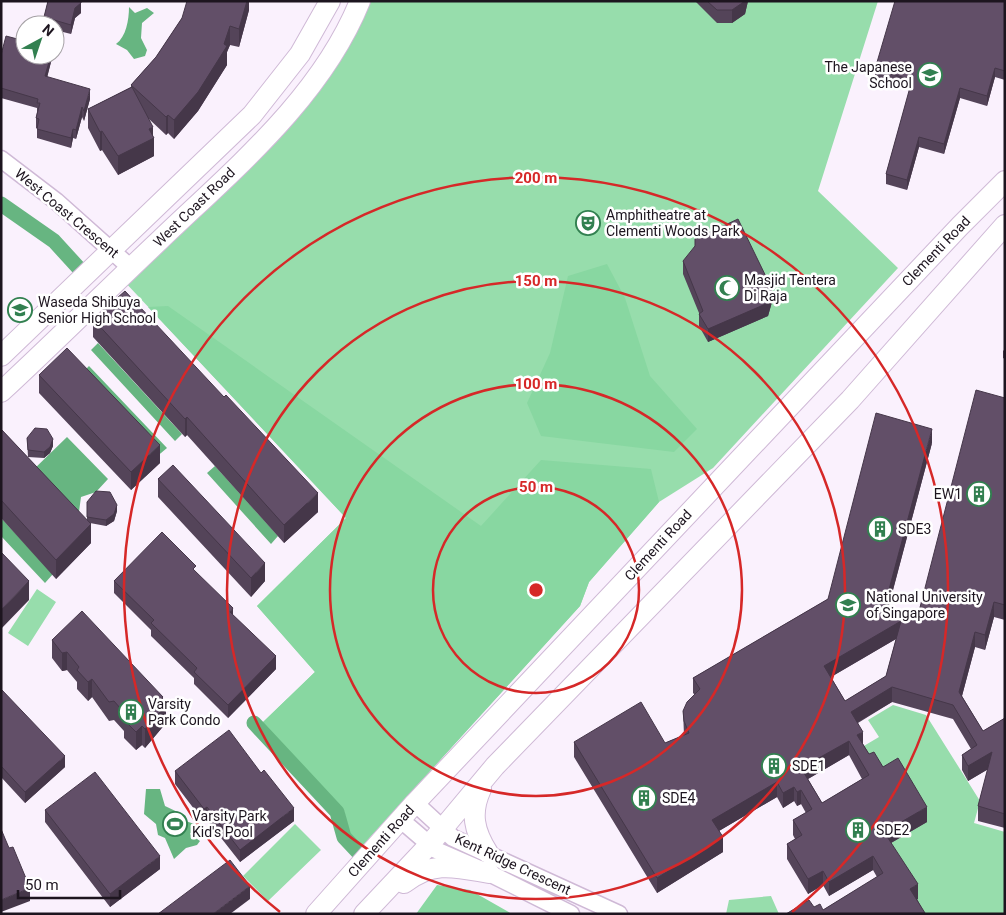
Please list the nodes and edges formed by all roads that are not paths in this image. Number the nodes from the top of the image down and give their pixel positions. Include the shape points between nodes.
1 (330, 1) edge
2 (360, 1) edge
3 (1, 159) edge
4 (1005, 182) edge
5 (1005, 224) edge
6 (112, 251) junction
7 (131, 268) junction
8 (1, 356) edge
9 (1, 392) edge
10 (495, 766) junction
11 (414, 803) junction
12 (401, 820) junction
13 (443, 830) junction
14 (429, 846) junction
15 (489, 863) junction
16 (382, 896) junction
17 (316, 914) edge
18 (364, 914) edge
19 (571, 914) edge
20 (619, 914) edge

1 - 6 main road, West Coast Road via 300,54 252,114
2 - 7 main road, West Coast Road via 342,38 304,94 250,152
3 - 6 street, West Coast Crescent via 56,201
4 - 11 main road, Clementi Road
5 - 10 main road via 850,400
6 - 7 street, West Coast Crescent
6 - 8 main road, West Coast Road
7 - 9 main road, West Coast Road
10 - 13 main road
10 - 15 main road via 484,783 474,810 476,832
11 - 12 main road, Clementi Road
11 - 13 street, Kent Ridge Crescent
12 - 14 street, Kent Ridge Crescent
12 - 17 main road, Clementi Road
13 - 14 main road
13 - 15 street, Kent Ridge Crescent
14 - 15 street, Kent Ridge Crescent
14 - 16 main road
15 - 16 main road via 427,868
15 - 19 street, Kent Ridge Crescent
15 - 20 street, Kent Ridge Crescent
16 - 18 main road

